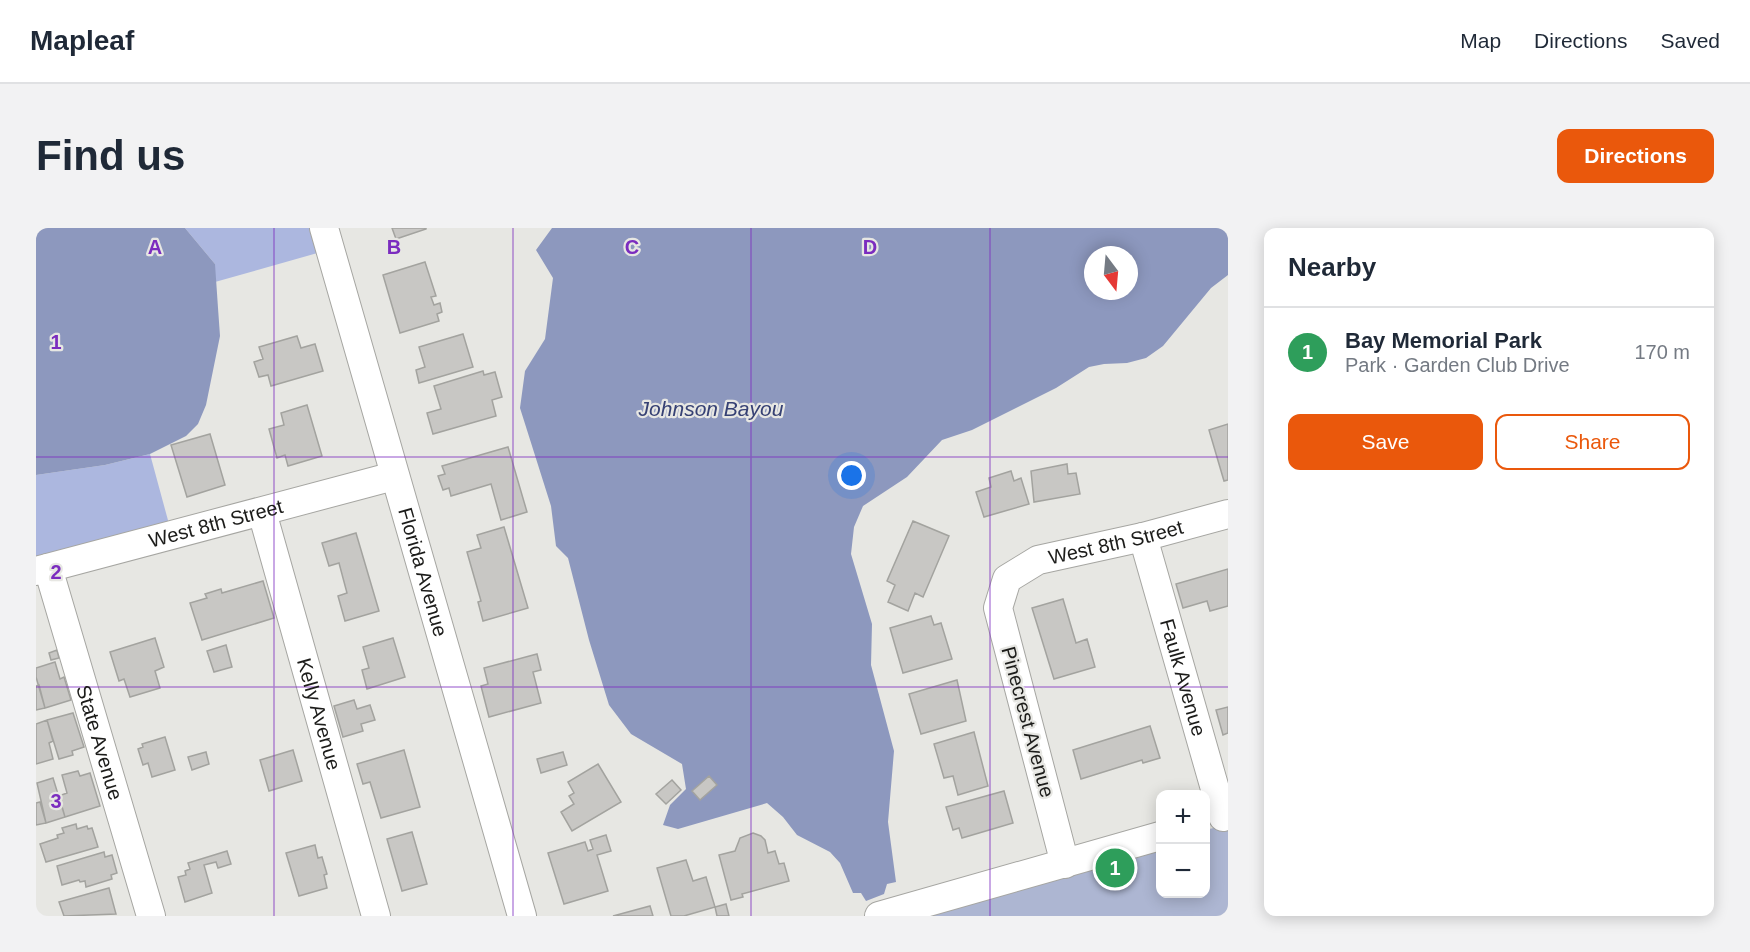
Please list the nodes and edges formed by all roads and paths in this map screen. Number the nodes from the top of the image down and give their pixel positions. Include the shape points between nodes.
1 (324, 228) edge
2 (394, 476) junction
3 (262, 512) junction
4 (1228, 514) edge
5 (1143, 537) junction
6 (42, 570) edge
7 (1007, 579) joint
8 (1219, 819) edge
9 (1156, 837) edge
10 (1065, 864) junction
11 (151, 916) edge
12 (376, 916) edge
13 (522, 916) edge
14 (879, 916) edge

1 - 2 street, Florida Avenue
2 - 3 street, West 8th Street
2 - 13 street, Florida Avenue
3 - 6 street, West 8th Street
3 - 12 street, Kelly Avenue
4 - 5 street, West 8th Street
5 - 7 street, West 8th Street via 1038,560
5 - 8 street, Faulk Avenue
6 - 11 street, State Avenue
7 - 10 street, Pinecrest Avenue via 998,608
9 - 10 street
10 - 14 street

